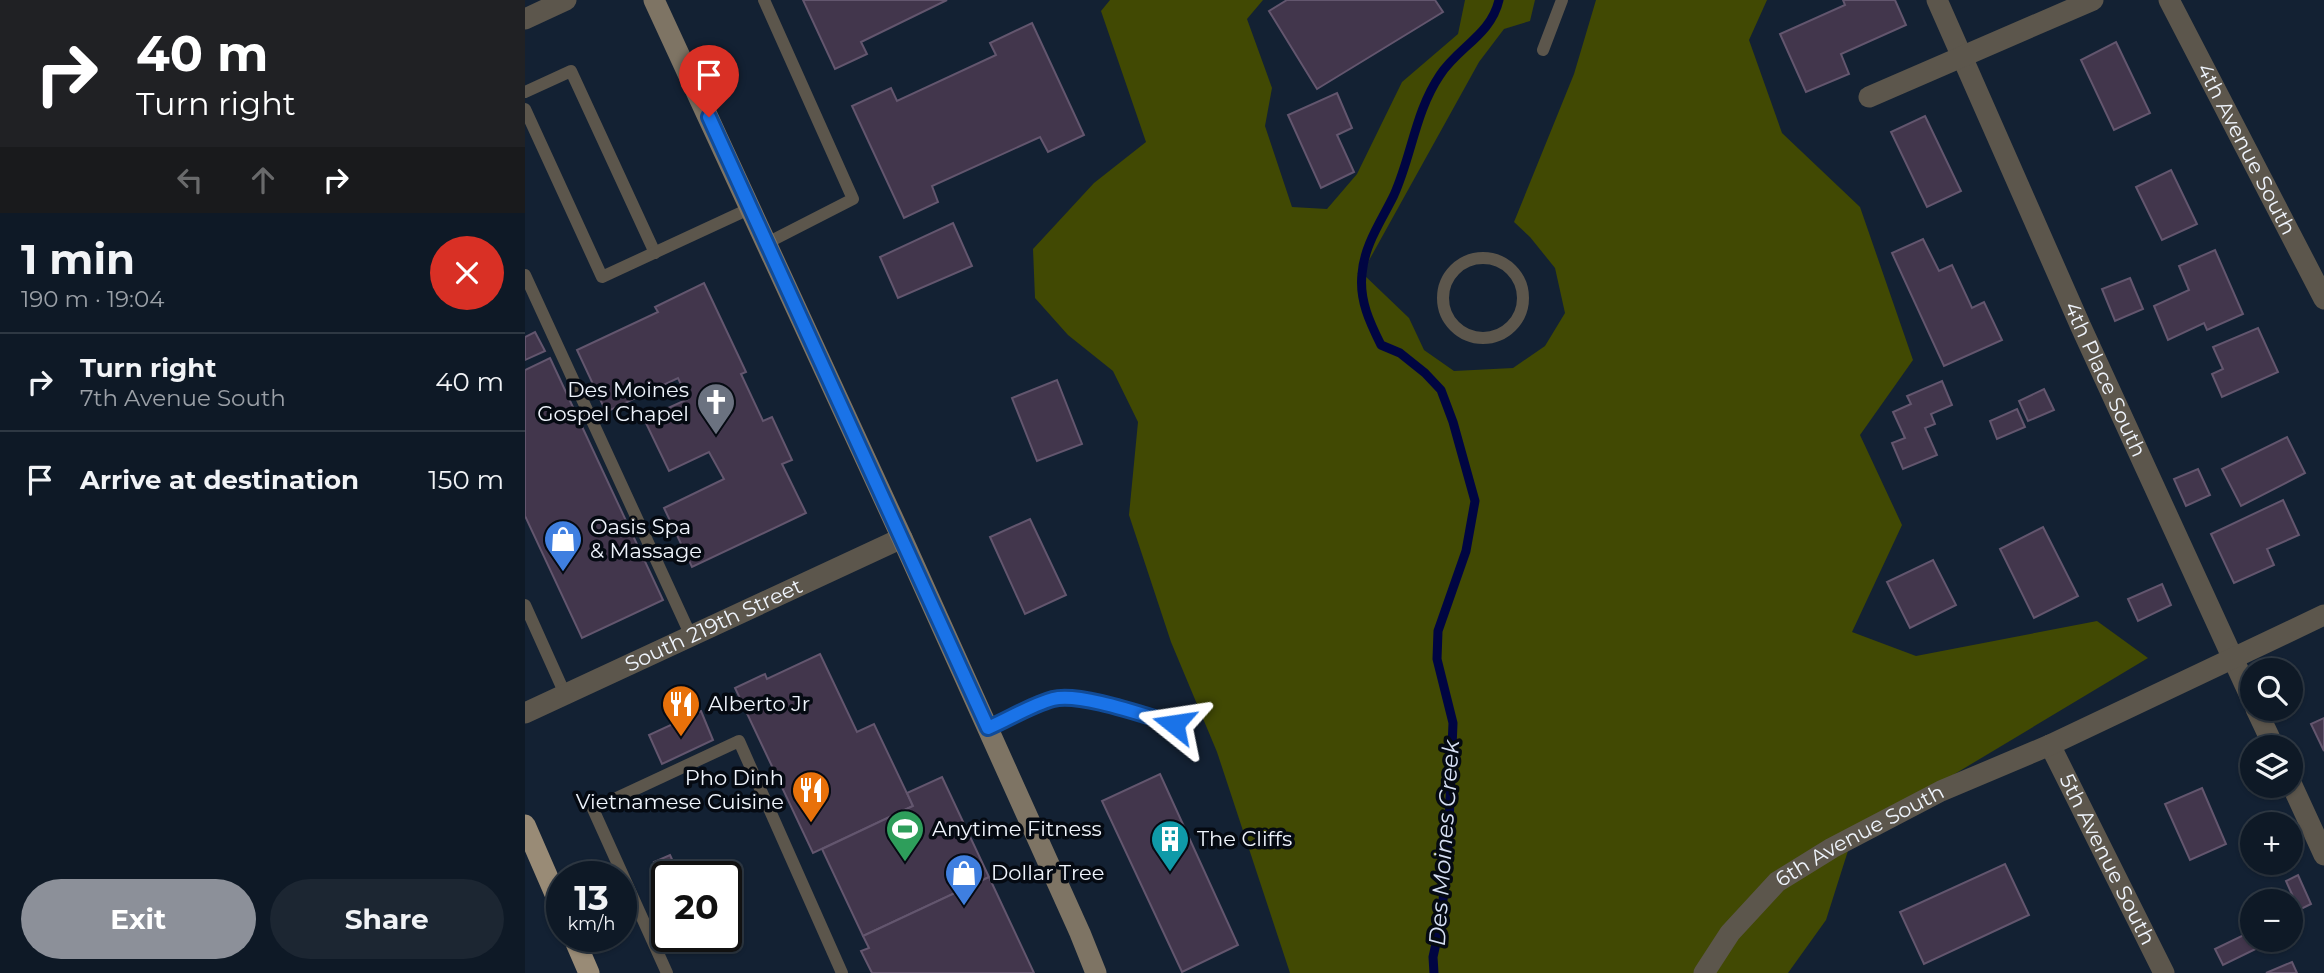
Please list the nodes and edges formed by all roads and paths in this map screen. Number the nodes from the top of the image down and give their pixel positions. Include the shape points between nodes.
1 (566, 0) edge
2 (654, 0) edge
3 (764, 0) edge
4 (1562, 0) edge
5 (1937, 0) edge
6 (2093, 0) edge
7 (2169, 0) edge
8 (525, 19) edge
9 (1543, 50) dead end
10 (1961, 56) junction
11 (525, 92) edge
12 (1869, 97) dead end
13 (525, 109) edge
14 (751, 208) junction
15 (767, 243) junction
16 (655, 253) junction
17 (1481, 258) joint
18 (527, 284) edge
19 (2324, 299) edge
20 (902, 538) junction
21 (525, 605) edge
22 (2324, 615) edge
23 (691, 636) junction
24 (2233, 658) junction
25 (2240, 673) edge
26 (565, 694) junction
27 (525, 713) edge
28 (1174, 724) dead end
29 (988, 728) junction
30 (2050, 745) junction
31 (2298, 798) edge
32 (525, 825) edge
33 (2324, 855) edge
34 (546, 873) edge
35 (580, 952) edge
36 (589, 973) edge
37 (667, 973) edge
38 (842, 973) edge
39 (1096, 973) edge
40 (1704, 973) edge
41 (2164, 973) edge

1 - 8 street
2 - 14 main road
3 - 15 lane via 853,199
4 - 9 lane
5 - 10 street, 4th Place South
6 - 10 street
7 - 19 street, 4th Avenue South
10 - 12 street
10 - 24 street, 4th Place South
11 - 16 lane via 571,71
13 - 16 lane via 602,277
14 - 15 main road
14 - 16 lane
15 - 20 main road
17 - 17 lane via 1458,267 1445,286 1444,309 1456,328 1488,338 1510,328 1518,318 1523,294 1514,272 1493,259
18 - 23 lane
20 - 23 street, South 219th Street
20 - 29 main road
21 - 26 lane
22 - 24 street, 6th Avenue South
23 - 26 street, South 219th Street
24 - 25 street, 4th Place South
24 - 30 street, 6th Avenue South
26 - 27 street, South 219th Street
28 - 29 lane via 1067,698 1053,699
29 - 39 main road
30 - 40 street, 6th Avenue South via 1941,791 1777,882 1730,933
30 - 41 street, 5th Avenue South
31 - 33 street
32 - 34 main road
35 - 36 main road
37 - 38 lane via 593,809 739,741

